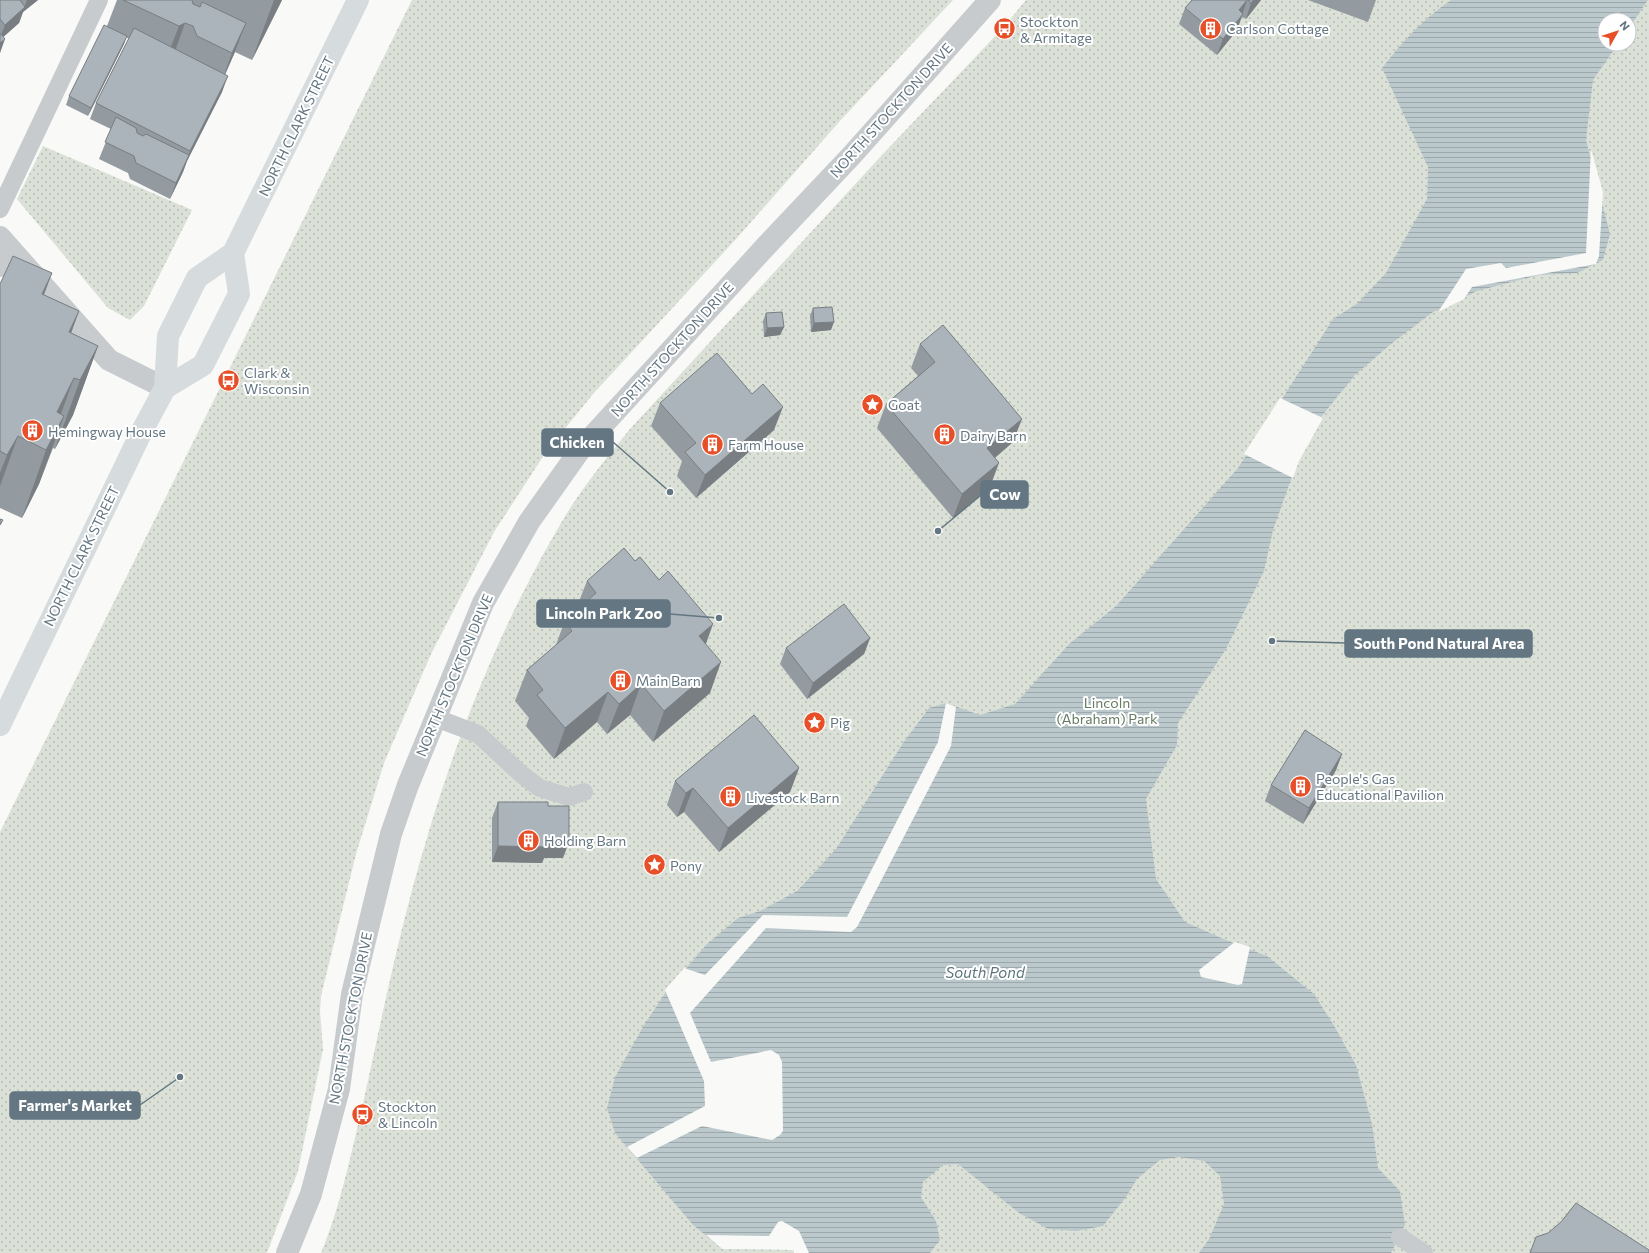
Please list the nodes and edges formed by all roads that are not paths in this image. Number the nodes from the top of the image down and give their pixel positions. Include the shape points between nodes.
1 (99, 0) edge
2 (358, 0) edge
3 (990, 0) edge
4 (0, 209) edge
5 (5, 243) edge
6 (233, 253) junction
7 (0, 268) edge
8 (165, 388) junction
9 (436, 718) junction
10 (0, 725) edge
11 (584, 792) dead end
12 (1400, 1237) dead end
13 (288, 1253) edge
14 (1424, 1253) edge

1 - 4 lane
2 - 6 main road, NORTH CLARK STREET
3 - 9 street, NORTH STOCKTON DRIVE via 852,155 580,450 529,522 483,603
5 - 7 lane
5 - 8 street via 108,360
6 - 8 main road, NORTH CLARK STREET via 197,278 184,303 168,336
6 - 8 main road via 239,294 203,365
8 - 10 main road, NORTH CLARK STREET
9 - 11 lane via 478,734 540,788 569,797
9 - 13 street, NORTH STOCKTON DRIVE via 408,785 392,834 352,994 339,1089 311,1194
12 - 14 lane

